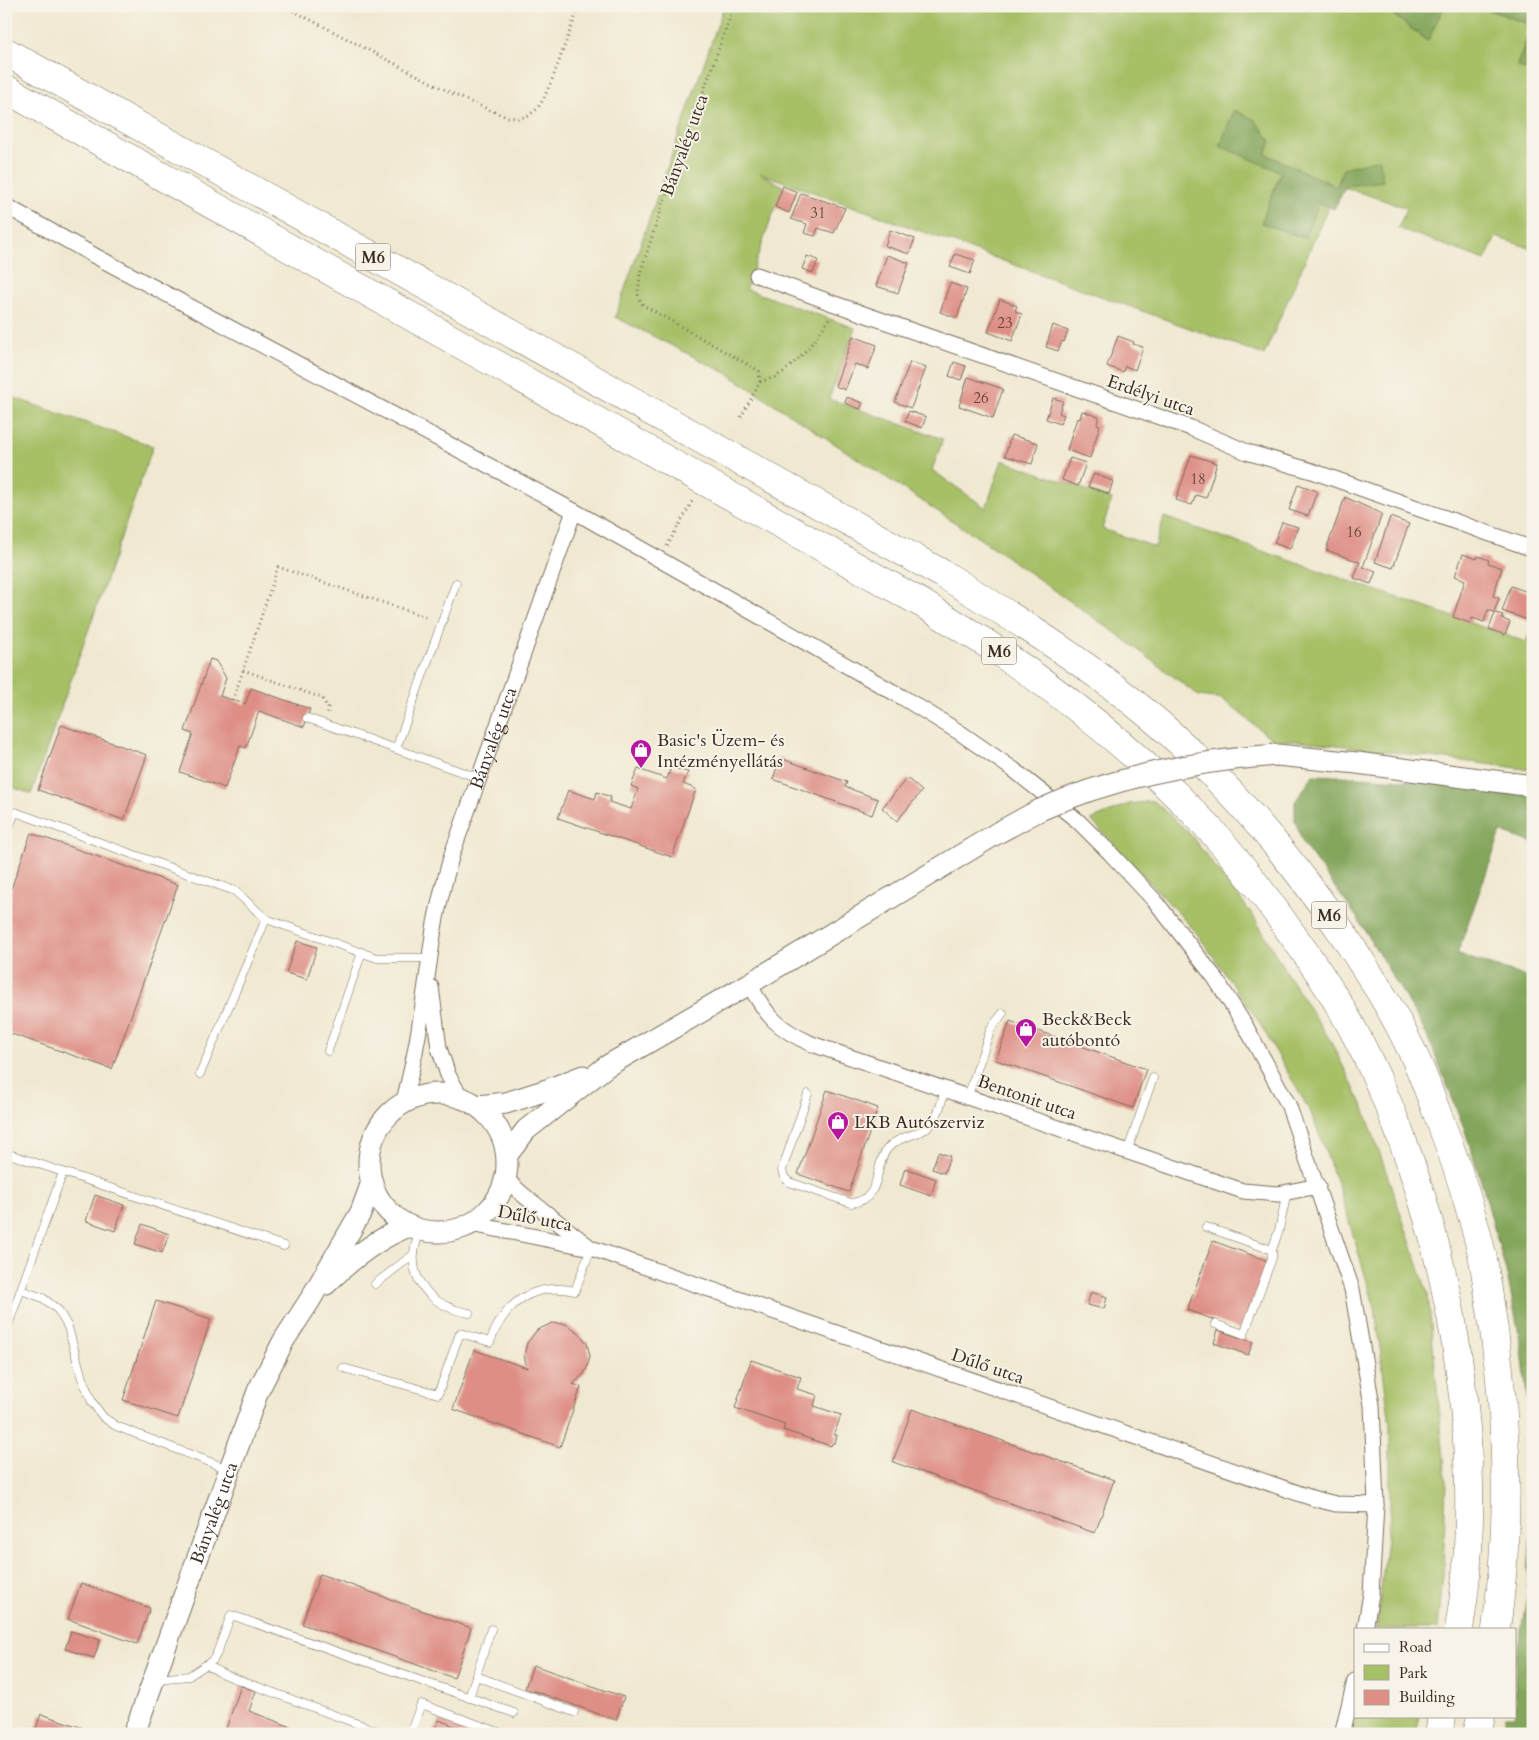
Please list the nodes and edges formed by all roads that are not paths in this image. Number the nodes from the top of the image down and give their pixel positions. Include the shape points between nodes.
1 (6, 52) edge
2 (6, 89) edge
3 (6, 206) edge
4 (757, 275) dead end
5 (574, 511) junction
6 (1533, 549) edge
7 (456, 583) dead end
8 (307, 718) dead end
9 (396, 749) junction
10 (479, 778) junction
11 (1533, 786) edge
12 (6, 835) edge
13 (266, 919) junction
14 (362, 952) junction
15 (430, 964) junction
16 (749, 984) junction
17 (1003, 1013) dead end
18 (328, 1051) dead end
19 (607, 1066) junction
20 (200, 1074) dead end
21 (1153, 1078) dead end
22 (945, 1088) junction
23 (808, 1094) dead end
24 (968, 1096) junction
25 (469, 1102) junction
26 (403, 1104) junction
27 (1127, 1152) junction
28 (6, 1153) edge
29 (507, 1155) junction
30 (63, 1172) junction
31 (506, 1179) junction
32 (372, 1182) junction
33 (1318, 1186) junction
34 (1287, 1192) junction
35 (471, 1224) junction
36 (1206, 1227) dead end
37 (415, 1228) junction
38 (284, 1246) dead end
39 (591, 1248) junction
40 (1272, 1250) junction
41 (414, 1254) junction
42 (375, 1284) dead end
43 (20, 1290) junction
44 (310, 1300) junction
45 (469, 1313) dead end
46 (1216, 1324) dead end
47 (6, 1331) edge
48 (343, 1368) dead end
49 (230, 1469) junction
50 (1376, 1505) junction
51 (491, 1628) dead end
52 (1364, 1628) edge
53 (1459, 1628) edge
54 (1496, 1628) edge
55 (207, 1665) junction
56 (476, 1676) junction
57 (155, 1679) junction
58 (1354, 1686) edge
59 (469, 1698) junction
60 (574, 1712) dead end
61 (514, 1713) dead end
62 (1442, 1718) edge
63 (1481, 1718) edge
64 (134, 1734) edge
65 (385, 1734) edge
66 (410, 1734) edge
67 (504, 1734) edge
68 (1342, 1734) edge
69 (1439, 1734) edge
70 (1477, 1734) edge

1 - 54 highway, M6 via 943,574 1021,621 1089,668 1162,727 1238,800 1320,901 1386,1000 1427,1088 1466,1196 1482,1256 1500,1376 1505,1492 1504,1553
2 - 53 highway, M6 via 923,604 998,651 1065,699 1114,739 1205,824 1261,890 1332,994 1374,1072 1396,1120 1411,1166 1441,1268 1462,1385 1469,1496
3 - 5 street
4 - 6 street, Erdélyi utca via 1191,428 1247,452 1312,471
5 - 10 street, Bányalég utca
5 - 33 street via 902,696 1014,770 1078,821 1155,901 1215,978 1288,1104
7 - 9 lane
8 - 9 lane
9 - 10 lane
10 - 15 street, Bányalég utca via 441,893
11 - 16 street, bridge via 1277,755 1211,761 1161,770 1082,793 1039,811
12 - 13 lane via 14,812 234,891
13 - 14 lane
13 - 20 lane
14 - 15 lane via 377,958
14 - 18 lane
15 - 25 street, Bányalég utca via 440,1048 448,1075
15 - 26 street, Bányalég utca via 418,1041
16 - 19 street
16 - 22 street, Bentonit utca via 771,1019 792,1035
17 - 24 lane via 991,1028
19 - 25 street via 506,1103
19 - 29 street via 526,1130
21 - 27 lane
22 - 23 lane via 934,1121 887,1149 873,1190 868,1197 852,1203 789,1182 784,1177 782,1170
22 - 24 street, Bentonit utca
24 - 27 street, Bentonit utca
25 - 26 street, Bányalég utca via 441,1094 422,1096
25 - 29 street, Bányalég utca via 492,1120 502,1136
26 - 32 street, Bányalég utca via 378,1130 372,1146
27 - 34 street, Bentonit utca via 1243,1191
28 - 30 lane
29 - 31 street, Bányalég utca
30 - 38 lane
30 - 43 lane
31 - 35 street, Bányalég utca via 493,1205
31 - 39 street, Dűlő utca
32 - 37 street, Bányalég utca via 380,1200 393,1215
32 - 44 street, Bányalég utca via 361,1212
33 - 34 street, Bentonit utca
33 - 50 street via 1352,1289 1372,1405
34 - 40 lane
35 - 37 street, Bányalég utca via 438,1232
35 - 39 street, Dűlő utca
36 - 40 lane
37 - 41 lane
37 - 44 street, Bányalég utca via 391,1233 361,1254
39 - 48 lane via 575,1291 553,1288 528,1294 503,1316 490,1342 460,1333 438,1394
39 - 50 street, Dűlő utca via 1315,1500
40 - 46 lane via 1272,1258 1244,1334
41 - 42 lane
41 - 45 lane via 418,1277 426,1293 448,1308
43 - 47 lane
43 - 49 lane via 43,1298 58,1310 68,1327 92,1402 103,1418 116,1426
44 - 49 street, Bányalég utca via 284,1340 258,1391
49 - 57 street, Bányalég utca
50 - 52 street via 1371,1594
51 - 56 lane
55 - 57 lane via 189,1676
55 - 59 lane via 218,1653 231,1615
55 - 65 lane via 223,1674
56 - 59 lane
56 - 60 lane
57 - 64 street, Bányalég utca
58 - 68 street
59 - 61 lane
62 - 69 highway
63 - 70 highway
66 - 67 lane via 421,1704

